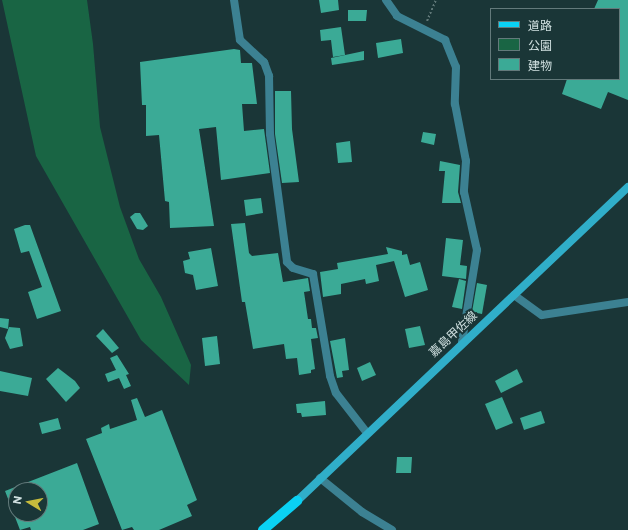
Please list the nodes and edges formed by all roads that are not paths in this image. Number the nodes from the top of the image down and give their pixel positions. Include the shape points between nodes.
1 (234, 0) edge
2 (386, 0) edge
3 (628, 187) edge
4 (514, 295) junction
5 (628, 302) edge
6 (462, 342) junction
7 (367, 433) junction
8 (320, 478) junction
9 (296, 501) joint
10 (263, 530) edge
11 (392, 530) edge

1 - 7 street via 240,40 264,62 269,76 270,134 287,262 293,268 314,274 330,376 336,393
2 - 6 street via 397,16 445,40 456,67 455,104 466,161 464,192 477,250
3 - 4 main road, 嘉島甲佐線
4 - 5 street via 542,315
4 - 6 main road, 嘉島甲佐線
6 - 7 main road, 嘉島甲佐線
7 - 8 main road, 嘉島甲佐線
8 - 9 main road, 嘉島甲佐線
8 - 11 street via 362,512
9 - 10 main road

